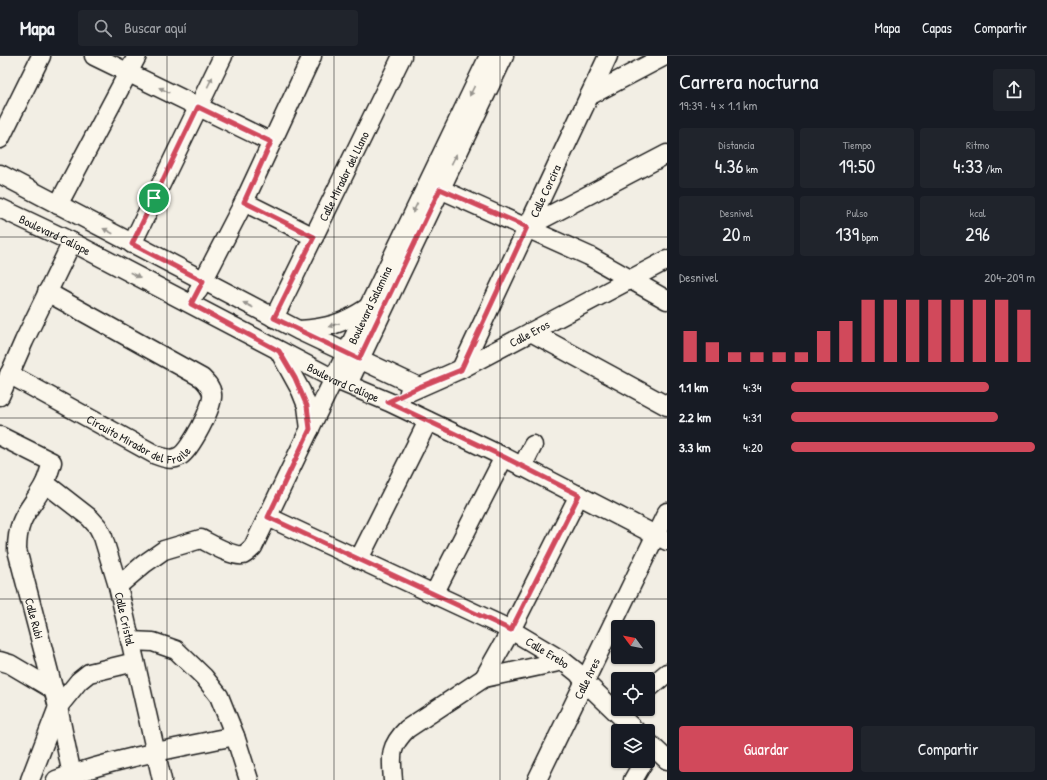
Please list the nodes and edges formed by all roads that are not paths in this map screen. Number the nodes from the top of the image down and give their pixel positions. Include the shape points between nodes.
1 (41, 56) edge
2 (94, 56) edge
3 (137, 56) edge
4 (223, 56) edge
5 (312, 56) edge
6 (402, 56) edge
7 (489, 56) edge
8 (504, 56) edge
9 (608, 56) edge
10 (665, 56) edge
11 (129, 72) junction
12 (590, 96) junction
13 (198, 107) junction
14 (0, 139) edge
15 (271, 142) junction
16 (667, 154) edge
17 (0, 174) edge
18 (440, 189) junction
19 (244, 202) junction
20 (58, 205) junction
21 (0, 208) edge
22 (527, 227) junction
23 (314, 237) junction
24 (72, 242) junction
25 (132, 244) junction
26 (667, 260) edge
27 (630, 279) junction
28 (203, 281) junction
29 (47, 292) junction
30 (667, 300) edge
31 (191, 304) junction
32 (367, 308) junction
33 (274, 318) junction
34 (298, 330) junction
35 (531, 332) junction
36 (279, 351) junction
37 (353, 356) junction
38 (461, 370) junction
39 (9, 374) junction
40 (341, 382) junction
41 (419, 387) junction
42 (0, 396) edge
43 (388, 402) junction
44 (667, 406) edge
45 (428, 421) junction
46 (310, 429) junction
47 (0, 436) edge
48 (533, 445) dead end
49 (504, 457) junction
50 (522, 467) junction
51 (45, 482) junction
52 (579, 495) junction
53 (667, 512) edge
54 (268, 517) junction
55 (661, 538) edge
56 (359, 559) junction
57 (118, 586) junction
58 (434, 594) junction
59 (511, 630) junction
60 (130, 641) junction
61 (0, 661) edge
62 (563, 661) junction
63 (135, 662) junction
64 (667, 673) edge
65 (484, 678) junction
66 (79, 681) junction
67 (585, 682) junction
68 (655, 683) edge
69 (54, 691) junction
70 (611, 705) edge
71 (622, 716) edge
72 (630, 724) edge
73 (235, 736) junction
74 (155, 752) junction
75 (642, 768) edge
76 (67, 778) edge
77 (30, 780) edge
78 (162, 780) edge
79 (250, 780) edge
80 (393, 780) edge
81 (537, 780) edge
82 (633, 780) edge

1 - 14 street
2 - 11 street
3 - 11 street
13 -> 4 street
5 - 15 street
6 - 23 street, Calle Mirador del Llano
7 -> 32 street, Boulevard Salamina
18 -> 8 street, Boulevard Salamina
9 - 12 street, Calle Corcira
10 - 12 street
13 -> 11 street
11 - 20 street
12 - 22 street, Calle Corcira
13 - 15 street
13 - 25 street
15 - 19 street
16 - 22 street
17 - 20 street
18 - 22 street
18 - 37 street, Boulevard Salamina
19 - 23 street
19 - 28 street
25 -> 20 street
21 - 24 street, Boulevard Calíope
22 - 27 street via 589,256
22 - 38 street, Calle Corcira
23 - 33 street, Calle Mirador del Llano
24 - 29 street
24 -> 31 street, Boulevard Calíope
25 - 28 street
26 - 27 street, Calle Eros
27 - 30 street
27 - 35 street, Calle Eros
28 - 31 street
33 -> 28 street
29 - 39 street
29 - 39 street, Circuito Mirador del Fraile via 202,378 210,386 211,405 189,448 180,456 168,459 156,455
31 - 36 street, Boulevard Calíope
32 -> 34 street via 335,325
32 - 37 street, Boulevard Salamina
33 - 34 street
34 - 37 street
35 - 38 street, Calle Eros
35 - 44 street
36 - 40 street, Boulevard Calíope
36 - 46 street via 307,406
37 - 40 street, Boulevard Salamina
37 - 41 street
38 - 41 street, Calle Eros
39 - 42 street
40 - 43 street, Boulevard Calíope
40 - 46 street, Boulevard Salamina
41 - 43 street, Calle Eros
43 - 45 street, Boulevard Calíope
45 - 49 street, Boulevard Calíope
45 - 56 street
46 - 54 street, Boulevard Salamina
47 - 51 street, Calle Rubi via 52,462
48 - 50 street
49 - 50 street, Boulevard Calíope
49 - 58 street
50 - 52 street, Boulevard Calíope
51 - 57 street, Calle Cristal via 98,527
51 - 69 street, Calle Rubi via 21,522 17,550
52 - 55 street, Boulevard Calíope
52 - 59 street
53 - 55 street, Calle Ares
54 - 56 street, Calle Erebo
54 - 57 street, Boulevard Salamina via 247,553 233,554 201,539 164,550
55 - 67 street, Calle Ares
56 - 58 street, Calle Erebo
57 - 60 street, Calle Cristal
58 - 59 street, Calle Erebo
59 - 62 street, Calle Erebo
59 - 65 street
60 - 63 street, Calle Cristal
60 - 73 street via 153,642 176,650 204,677 219,696
61 - 69 street via 10,664
62 - 65 street
62 - 67 street, Calle Erebo
63 - 66 street via 89,673
63 - 74 street, Calle Cristal
64 - 68 street
65 - 80 street via 407,729 398,738 391,760
66 - 69 street
66 - 69 street
67 - 70 street, Calle Erebo
67 - 81 street, Calle Ares
69 - 76 street, Calle Rubi
69 - 77 street
71 - 72 street, Calle Erebo
73 - 74 street
73 - 79 street
74 - 76 street
74 - 78 street, Calle Cristal
75 - 82 street

